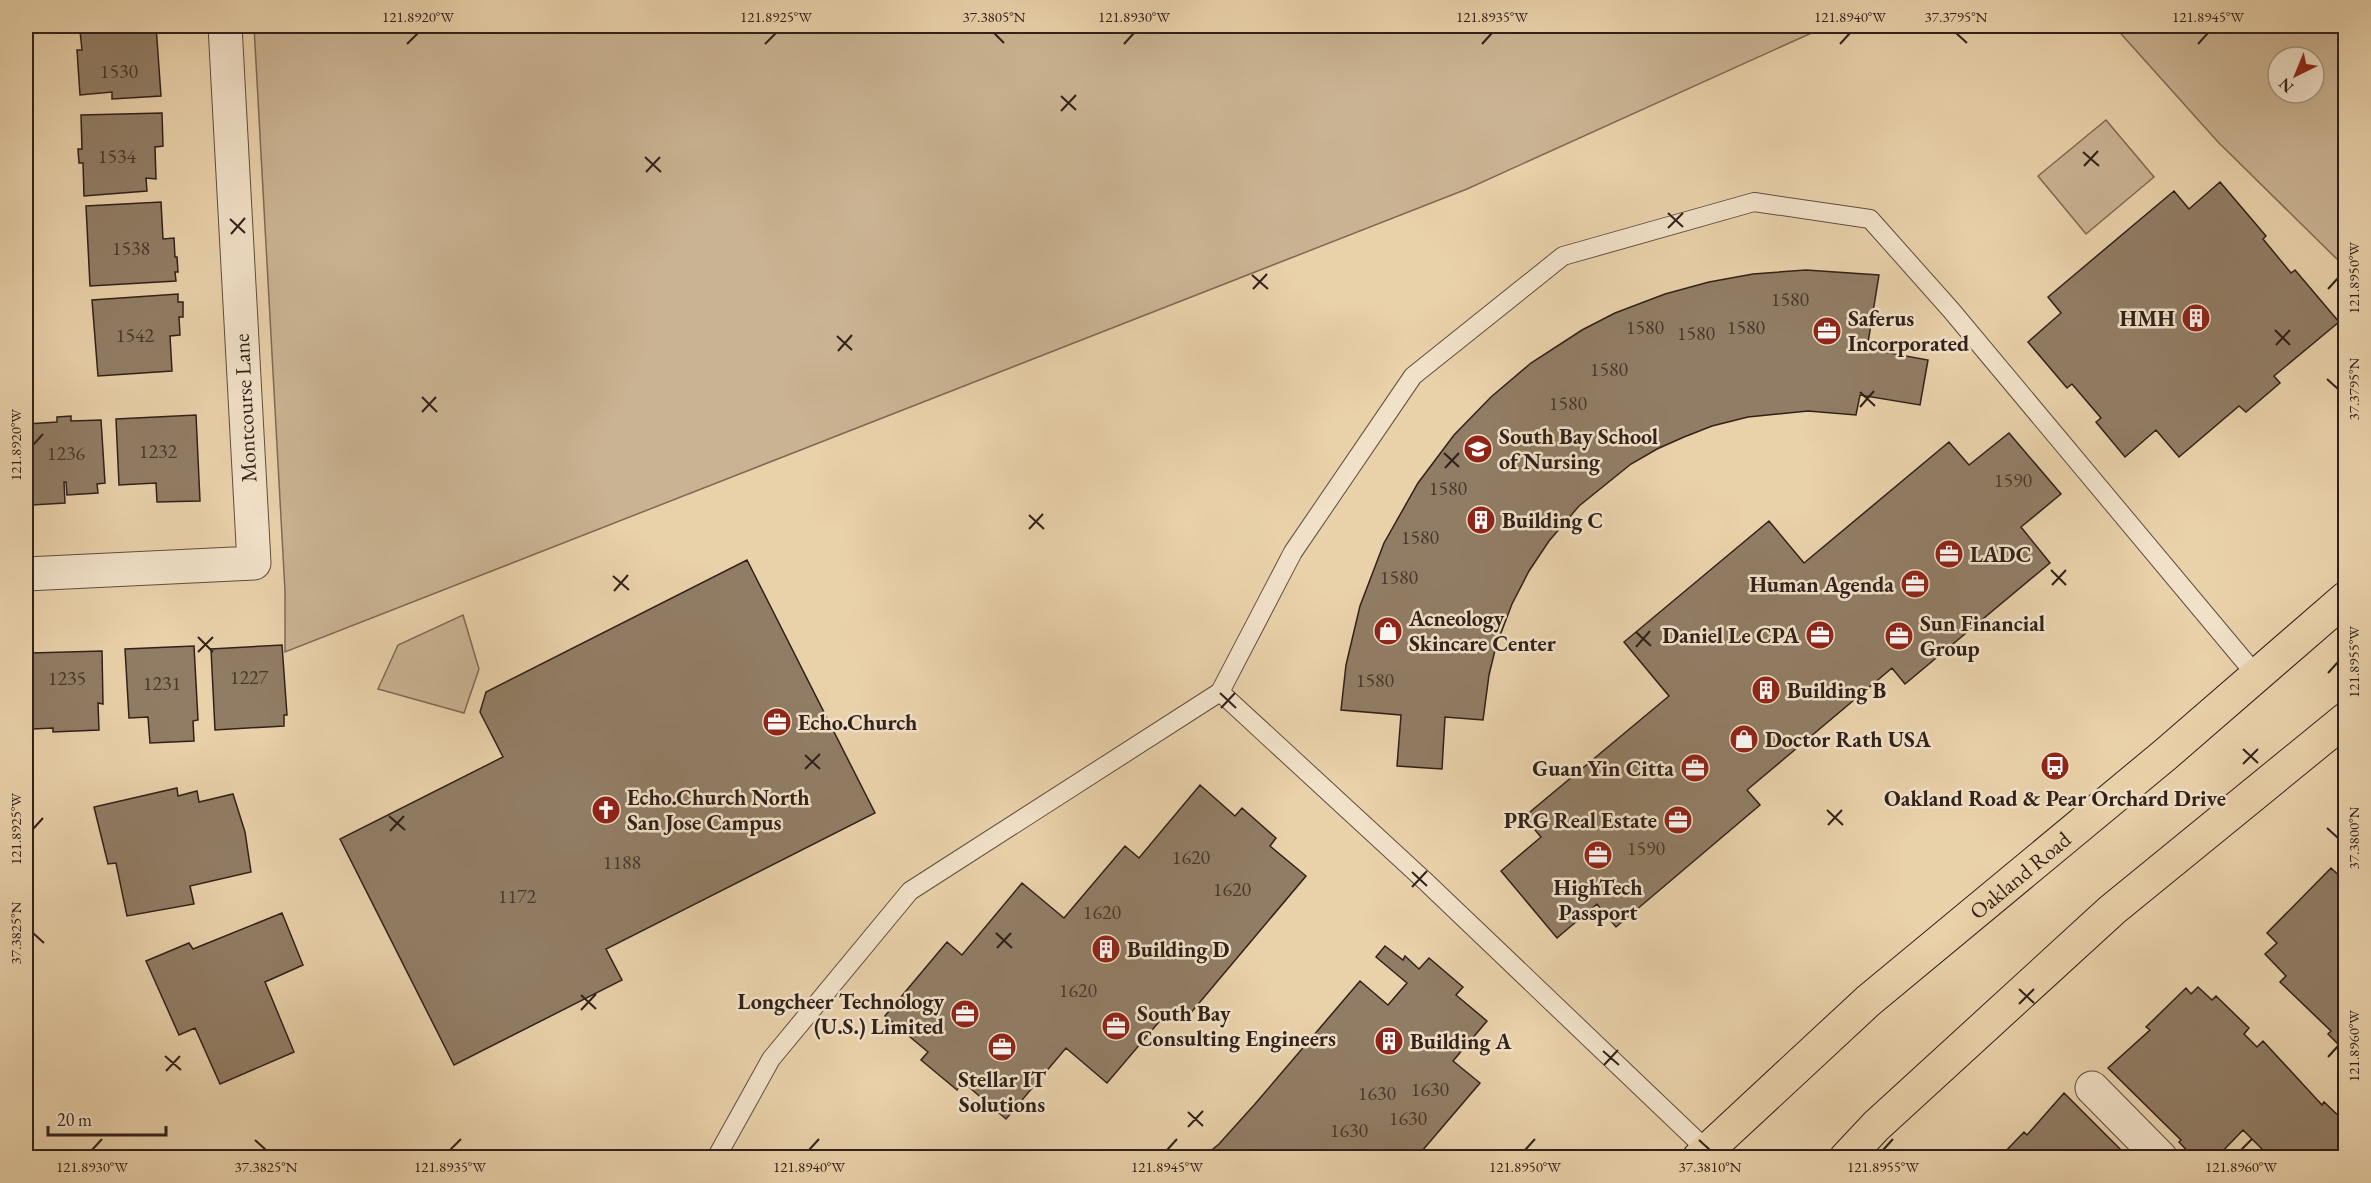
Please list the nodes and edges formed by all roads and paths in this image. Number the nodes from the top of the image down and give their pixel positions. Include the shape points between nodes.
1 (225, 26) edge
2 (26, 574) edge
3 (2346, 598) edge
4 (2256, 675) junction
5 (1220, 692) junction
6 (2346, 720) edge
7 (2092, 1088) dead end
8 (1706, 1155) edge
9 (716, 1158) edge
10 (1846, 1158) edge
11 (2161, 1158) edge

1 - 2 street, Montcourse Lane via 254,563
3 - 4 main road, Oakland Road
4 - 5 lane via 1951,310 1870,219 1754,202 1563,256 1413,376 1293,552
4 - 8 main road, Oakland Road via 1868,1001
5 - 8 lane via 1425,881
5 - 9 lane via 910,891 771,1059
6 - 10 main road via 2112,910
7 - 11 street

